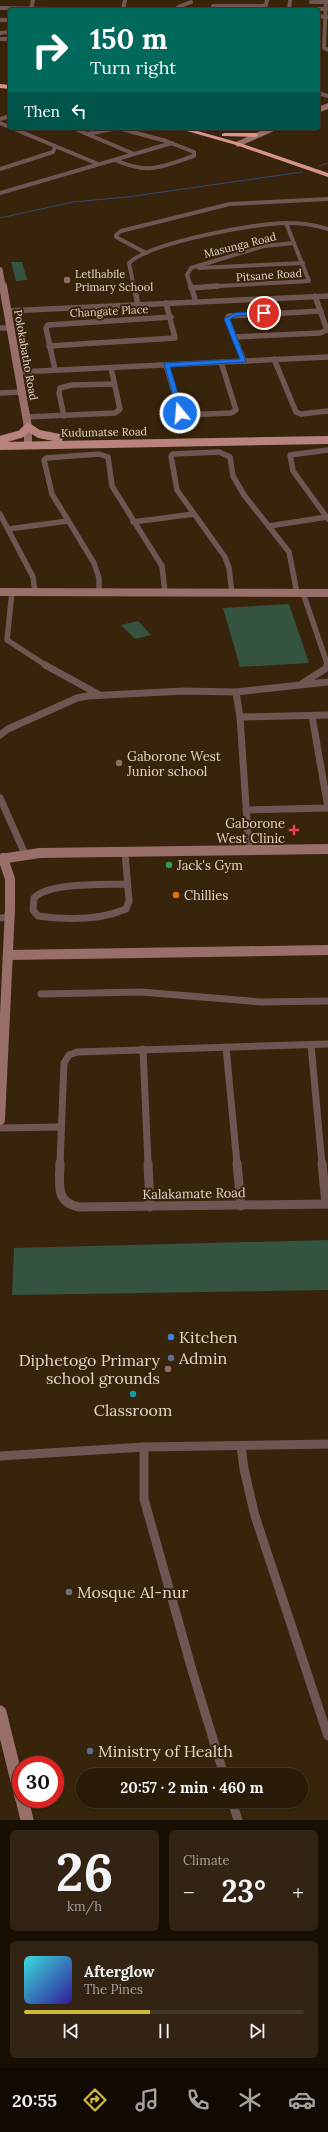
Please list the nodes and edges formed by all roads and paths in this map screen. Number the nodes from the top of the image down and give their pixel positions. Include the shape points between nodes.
1 (213, 0) edge
2 (267, 0) edge
3 (327, 1) edge
4 (191, 2) dead end
5 (311, 2) dead end
6 (178, 8) edge
7 (213, 8) edge
8 (327, 9) edge
9 (327, 16) edge
10 (327, 25) edge
11 (327, 36) edge
12 (327, 50) edge
13 (17, 130) edge
14 (78, 130) edge
15 (106, 130) edge
16 (123, 130) edge
17 (187, 130) edge
18 (197, 130) edge
19 (200, 130) edge
20 (270, 130) edge
21 (265, 132) junction
22 (87, 134) junction
23 (256, 135) junction
24 (172, 143) junction
25 (238, 143) junction
26 (55, 147) junction
27 (134, 154) junction
28 (115, 160) junction
29 (98, 164) junction
30 (0, 169) edge
31 (328, 171) edge
32 (328, 175) edge
33 (0, 193) edge
34 (328, 199) edge
35 (286, 223) junction
36 (328, 229) edge
37 (294, 243) junction
38 (146, 253) junction
39 (303, 263) junction
40 (191, 268) junction
41 (0, 270) edge
42 (191, 288) junction
43 (315, 296) junction
44 (328, 296) edge
45 (196, 302) junction
46 (166, 303) junction
47 (138, 304) junction
48 (320, 310) junction
49 (7, 311) junction
50 (171, 317) junction
51 (0, 328) edge
52 (10, 328) junction
53 (234, 337) junction
54 (49, 346) junction
55 (328, 357) edge
56 (274, 359) junction
57 (244, 361) junction
58 (221, 362) junction
59 (166, 365) junction
60 (111, 368) junction
61 (55, 370) junction
62 (18, 372) junction
63 (114, 384) junction
64 (21, 392) junction
65 (0, 393) edge
66 (328, 411) edge
67 (64, 416) junction
68 (26, 417) junction
69 (28, 427) junction
70 (328, 435) edge
71 (59, 438) junction
72 (0, 440) edge
73 (328, 440) edge
74 (28, 442) junction
75 (0, 446) edge
76 (328, 450) edge
77 (0, 514) edge
78 (194, 514) junction
79 (328, 518) edge
80 (68, 521) junction
81 (133, 522) junction
82 (269, 526) junction
83 (8, 530) junction
84 (0, 592) edge
85 (12, 592) junction
86 (35, 592) junction
87 (99, 593) junction
88 (165, 593) junction
89 (232, 593) junction
90 (300, 593) junction
91 (328, 593) edge
92 (328, 667) edge
93 (328, 682) edge
94 (300, 685) junction
95 (236, 692) junction
96 (98, 694) junction
97 (328, 715) edge
98 (312, 716) junction
99 (240, 717) junction
100 (0, 735) edge
101 (0, 798) edge
102 (328, 808) edge
103 (246, 810) junction
104 (328, 849) edge
105 (250, 850) junction
106 (124, 852) junction
107 (25, 854) junction
108 (2, 859) edge
109 (127, 884) junction
110 (5, 917) edge
111 (328, 950) edge
112 (8, 955) junction
113 (41, 994) dead end
114 (328, 1001) edge
115 (2, 1041) edge
116 (328, 1044) edge
117 (311, 1045) junction
118 (226, 1048) junction
119 (143, 1050) junction
120 (0, 1120) edge
121 (61, 1127) junction
122 (0, 1128) edge
123 (327, 1204) edge
124 (241, 1206) junction
125 (150, 1207) junction
126 (328, 1444) edge
127 (241, 1446) junction
128 (144, 1447) junction
129 (0, 1456) edge
130 (0, 1715) edge
131 (328, 1736) edge
132 (12, 1762) edge
133 (222, 1768) edge
134 (24, 1808) edge
135 (234, 1808) edge
136 (27, 1820) edge
137 (238, 1820) edge

1 - 7 street
2 - 7 street via 266,5 262,6
3 - 5 street
3 - 8 street
4 - 6 street
8 - 9 street
9 - 10 street
10 - 11 street
11 - 12 street
13 - 26 street
14 - 22 street
15 - 22 street
16 - 24 street
17 - 25 highway
18 - 25 highway
19 - 23 highway via 227,136
20 - 21 street
21 - 23 street
21 - 25 street
22 - 27 street
23 - 25 street
24 - 27 street
24 - 28 street via 194,152 194,156 153,169 133,168
25 - 31 highway
25 - 32 highway
26 - 29 street
26 - 30 street via 53,152 45,156
27 - 28 street
28 - 29 street
29 - 33 street
34 - 38 street via 230,204 118,233 116,237
35 - 36 street via 317,224
35 - 37 street, Pitsane Road
35 - 38 street via 240,228
37 - 39 street, Pitsane Road
37 - 40 street, Masunga Road via 264,246
38 - 47 street via 129,263
39 - 40 street
39 - 42 street, Pitsane Road via 310,280 306,282
40 - 42 street via 187,274
41 - 49 street, Polokabatho Road
42 - 45 street
43 - 44 street
43 - 45 street
43 - 48 street
45 - 46 street
46 - 47 street
46 - 50 street
47 - 49 street
48 - 53 street via 229,316 227,319
48 - 53 street via 328,329 324,332
49 - 52 street, Polokabatho Road
50 - 54 street, Changate Place via 48,325 46,328
50 - 54 street via 176,337 172,339
51 - 52 street
52 - 62 street, Polokabatho Road
53 - 57 street
54 - 61 street
55 - 56 street
56 - 57 street
56 - 66 street via 296,412
57 - 58 street
58 - 59 street
58 - 59 street via 236,410 234,411 180,413
59 - 60 street
60 - 61 street
60 - 63 street
61 - 62 street
62 - 64 street, Polokabatho Road
63 - 67 street via 60,388
63 - 67 street via 120,409 115,413
64 - 65 street
64 - 68 street, Polokabatho Road
67 - 68 street
68 - 69 street, Polokabatho Road
69 - 71 main road via 39,434
69 - 72 main road via 16,436
69 - 74 street, Polokabatho Road
70 - 71 main road, Kudumatse Road
71 - 74 main road, Kudumatse Road
72 - 74 main road, Kudumatse Road
73 - 74 main road, Kudumatse Road
74 - 75 main road, Kudumatse Road
76 - 79 street via 290,455 293,471
77 - 83 street
78 - 81 street
78 - 82 street via 174,484 171,456 219,452 230,457 233,476 244,495
78 - 89 street via 224,557 229,568
79 - 82 street
80 - 81 street via 52,494 44,460 52,456 99,454 108,458 112,486
80 - 83 street
80 - 87 street via 94,563 99,578
81 - 88 street via 162,566
82 - 90 street via 289,552
83 - 86 street via 33,577
84 - 85 street
85 - 86 street
85 - 96 street via 7,640
86 - 87 street
87 - 88 street
88 - 89 street
89 - 90 street
90 - 91 street
90 - 92 street
92 - 94 street
93 - 94 street
94 - 95 street
95 - 96 street via 184,690
95 - 99 street
96 - 100 street via 77,698
97 - 98 street
98 - 99 street
98 - 102 street
99 - 103 street
101 - 107 street
102 - 103 street
103 - 105 street
104 - 105 street
105 - 106 street
106 - 107 street
106 - 109 street
107 - 108 street
108 - 110 street via 10,879
109 - 109 street via 128,905 113,915 44,917 33,910 34,898 48,890
110 - 112 street
111 - 112 street
112 - 115 street
113 - 114 street via 141,992 261,1002
115 - 120 street
116 - 117 street
117 - 118 street
117 - 123 street
118 - 119 street
118 - 124 street
119 - 121 street via 77,1052 69,1055 64,1063
119 - 125 street
121 - 122 street
121 - 125 street, Kalakamate Road via 60,1192 63,1200 69,1205 79,1207
123 - 124 street, Kalakamate Road
124 - 125 street, Kalakamate Road
126 - 127 street
127 - 128 street
127 - 131 street via 246,1484 269,1561
128 - 129 street
128 - 133 street via 144,1500
130 - 132 street
134 - 136 street
135 - 137 street

